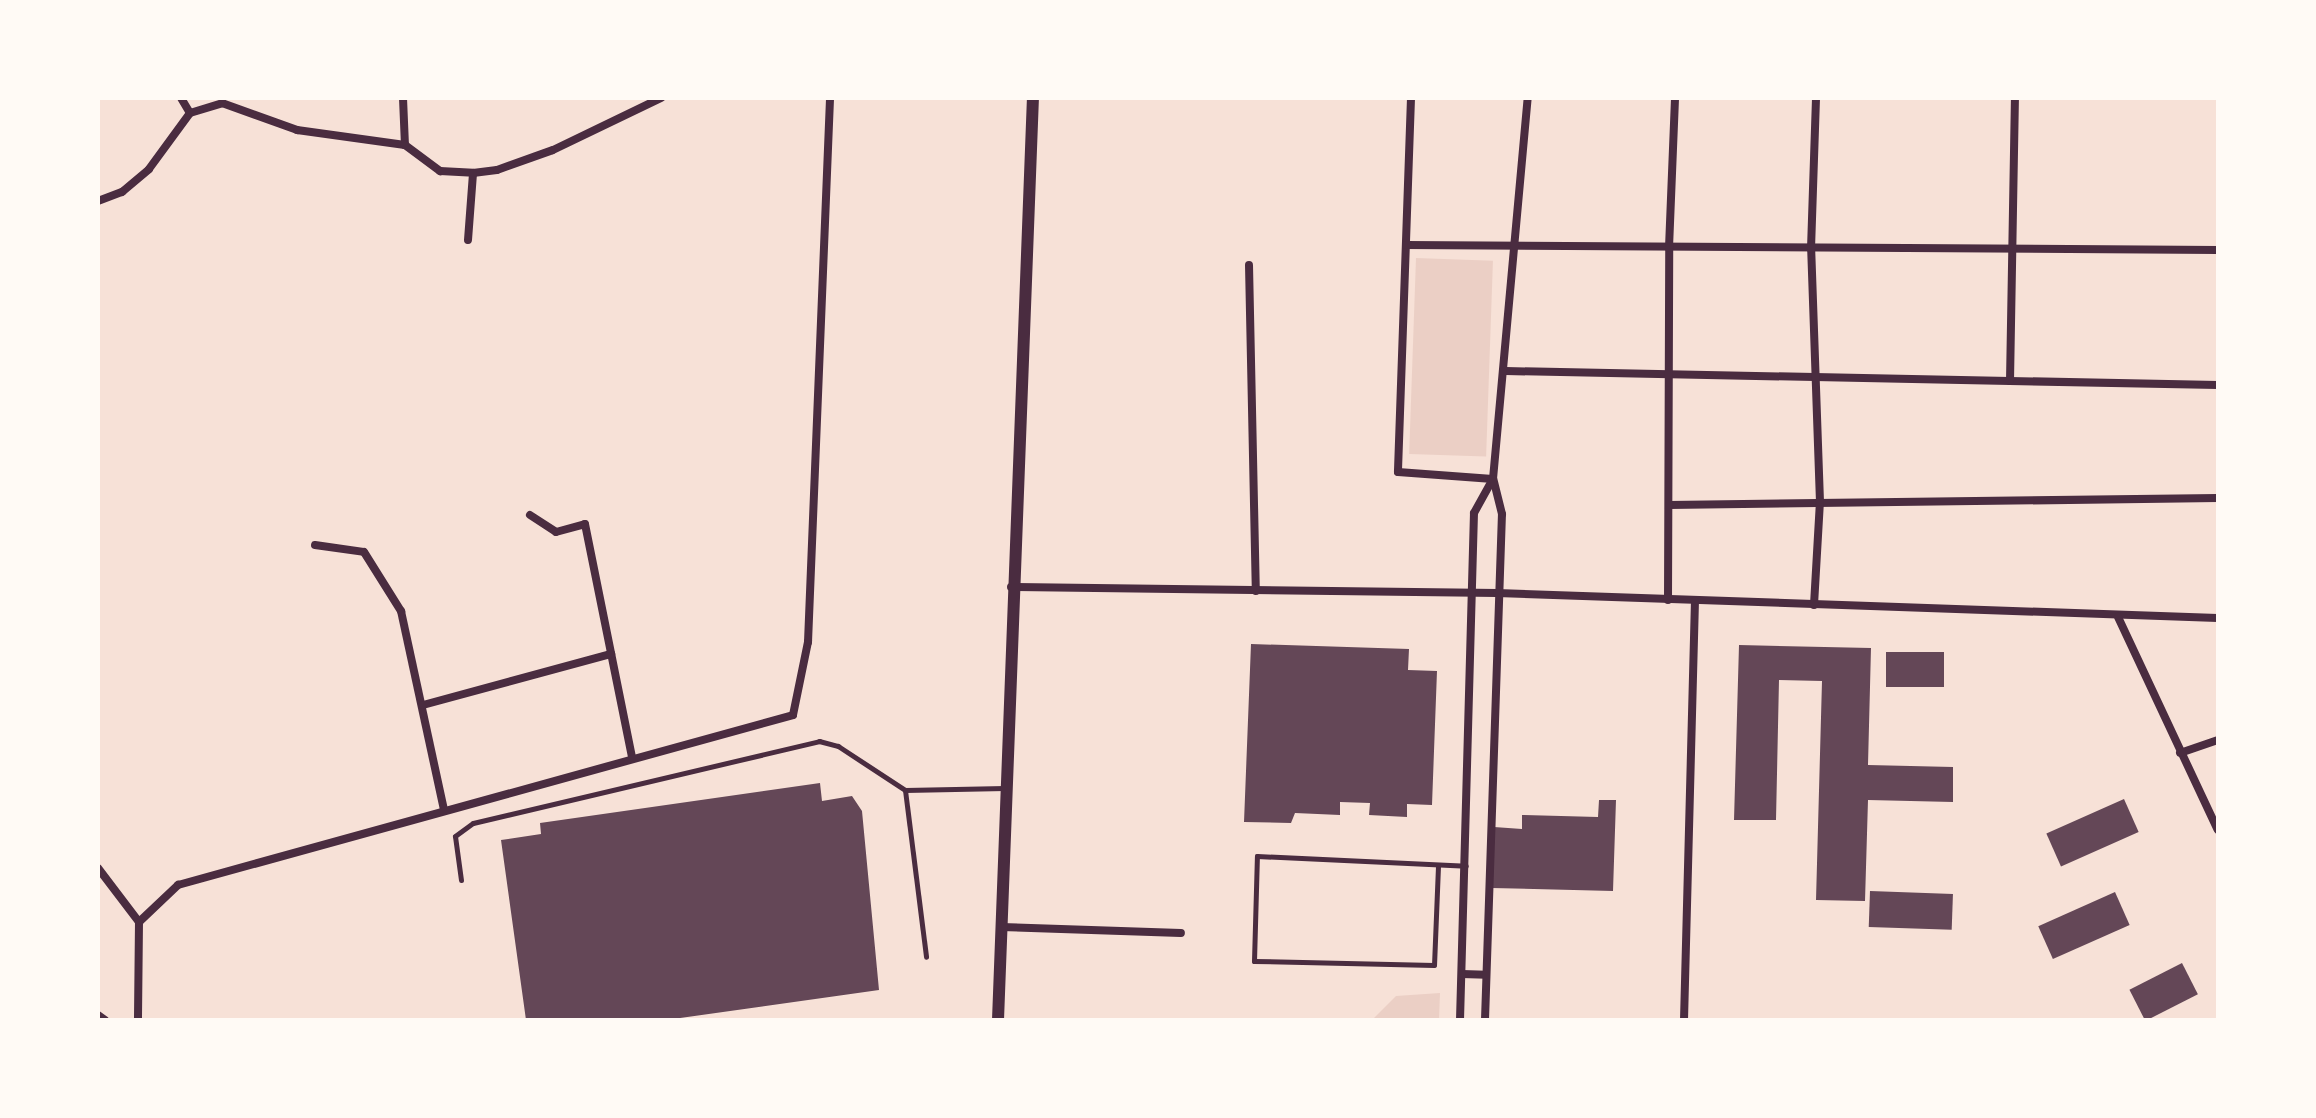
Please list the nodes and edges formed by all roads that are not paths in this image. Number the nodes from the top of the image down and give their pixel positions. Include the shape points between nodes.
1 (181, 98) edge
2 (403, 98) edge
3 (661, 98) edge
4 (830, 98) edge
5 (1033, 98) edge
6 (1411, 98) edge
7 (1528, 98) edge
8 (1675, 98) edge
9 (1816, 98) edge
10 (2015, 98) edge
11 (223, 100) edge
12 (190, 113) junction
13 (405, 145) junction
14 (473, 173) junction
15 (98, 201) edge
16 (468, 240) dead end
17 (1406, 245) junction
18 (1511, 248) junction
19 (1669, 248) junction
20 (1811, 249) junction
21 (2013, 249) junction
22 (2218, 250) edge
23 (1249, 265) dead end
24 (1506, 371) junction
25 (1671, 374) junction
26 (1819, 377) junction
27 (2010, 381) junction
28 (2218, 385) edge
29 (1493, 479) junction
30 (2218, 498) edge
31 (1820, 502) junction
32 (1669, 505) junction
33 (530, 515) dead end
34 (315, 545) dead end
35 (1011, 587) junction
36 (1256, 591) junction
37 (1497, 593) junction
38 (1470, 595) junction
39 (1668, 600) junction
40 (1695, 601) junction
41 (1814, 605) junction
42 (2118, 617) junction
43 (2218, 618) edge
44 (611, 654) junction
45 (423, 705) junction
46 (2218, 740) edge
47 (2180, 753) junction
48 (632, 757) junction
49 (1005, 788) junction
50 (905, 790) junction
51 (444, 810) junction
52 (2218, 830) edge
53 (1438, 866) junction
54 (1466, 866) junction
55 (98, 868) edge
56 (461, 880) dead end
57 (139, 922) junction
58 (1001, 927) junction
59 (1181, 933) dead end
60 (926, 957) dead end
61 (1462, 974) junction
62 (1486, 975) junction
63 (98, 1015) edge
64 (105, 1020) edge
65 (138, 1020) edge
66 (998, 1020) edge
67 (1460, 1020) edge
68 (1485, 1020) edge
69 (1684, 1020) edge

1 - 12 street
2 - 13 street
3 - 14 street via 553,150
4 - 48 street via 808,642 793,715
5 - 35 street
6 - 17 street
7 - 18 street
8 - 19 street
9 - 20 street
10 - 21 street
11 - 12 street
11 - 13 street via 297,130
12 - 15 street via 149,169 122,192
13 - 14 street via 440,171
14 - 16 street
17 - 18 street
17 - 29 street via 1398,472
18 - 19 street
18 - 24 street
19 - 20 street
19 - 25 street
20 - 21 street
20 - 26 street
21 - 22 street
21 - 27 street
23 - 36 street
24 - 25 street
24 - 29 street
25 - 26 street
25 - 32 street
26 - 27 street
26 - 31 street
27 - 28 street
29 - 37 street via 1502,514
29 - 38 street via 1474,513
30 - 31 street
31 - 32 street
31 - 41 street
32 - 39 street
33 - 44 street via 556,532 585,524
34 - 45 street via 364,552 401,611
35 - 36 street
35 - 49 street
36 - 38 street
37 - 38 street
37 - 39 street
37 - 62 street
38 - 54 street
39 - 40 street
40 - 41 street
40 - 69 street
41 - 42 street
42 - 43 street
42 - 47 street
44 - 45 street
44 - 48 street
45 - 51 street
46 - 47 street
47 - 52 street
48 - 51 street
49 - 50 lane
49 - 58 street
50 - 56 lane via 838,746 819,741 473,823 455,836
50 - 60 lane
51 - 57 street via 178,885
53 - 53 lane via 1434,965 1254,961 1257,856
53 - 54 lane
54 - 61 street
55 - 57 street
57 - 65 street
58 - 59 street
58 - 66 street
61 - 62 street
61 - 67 street
62 - 68 street
63 - 64 street

